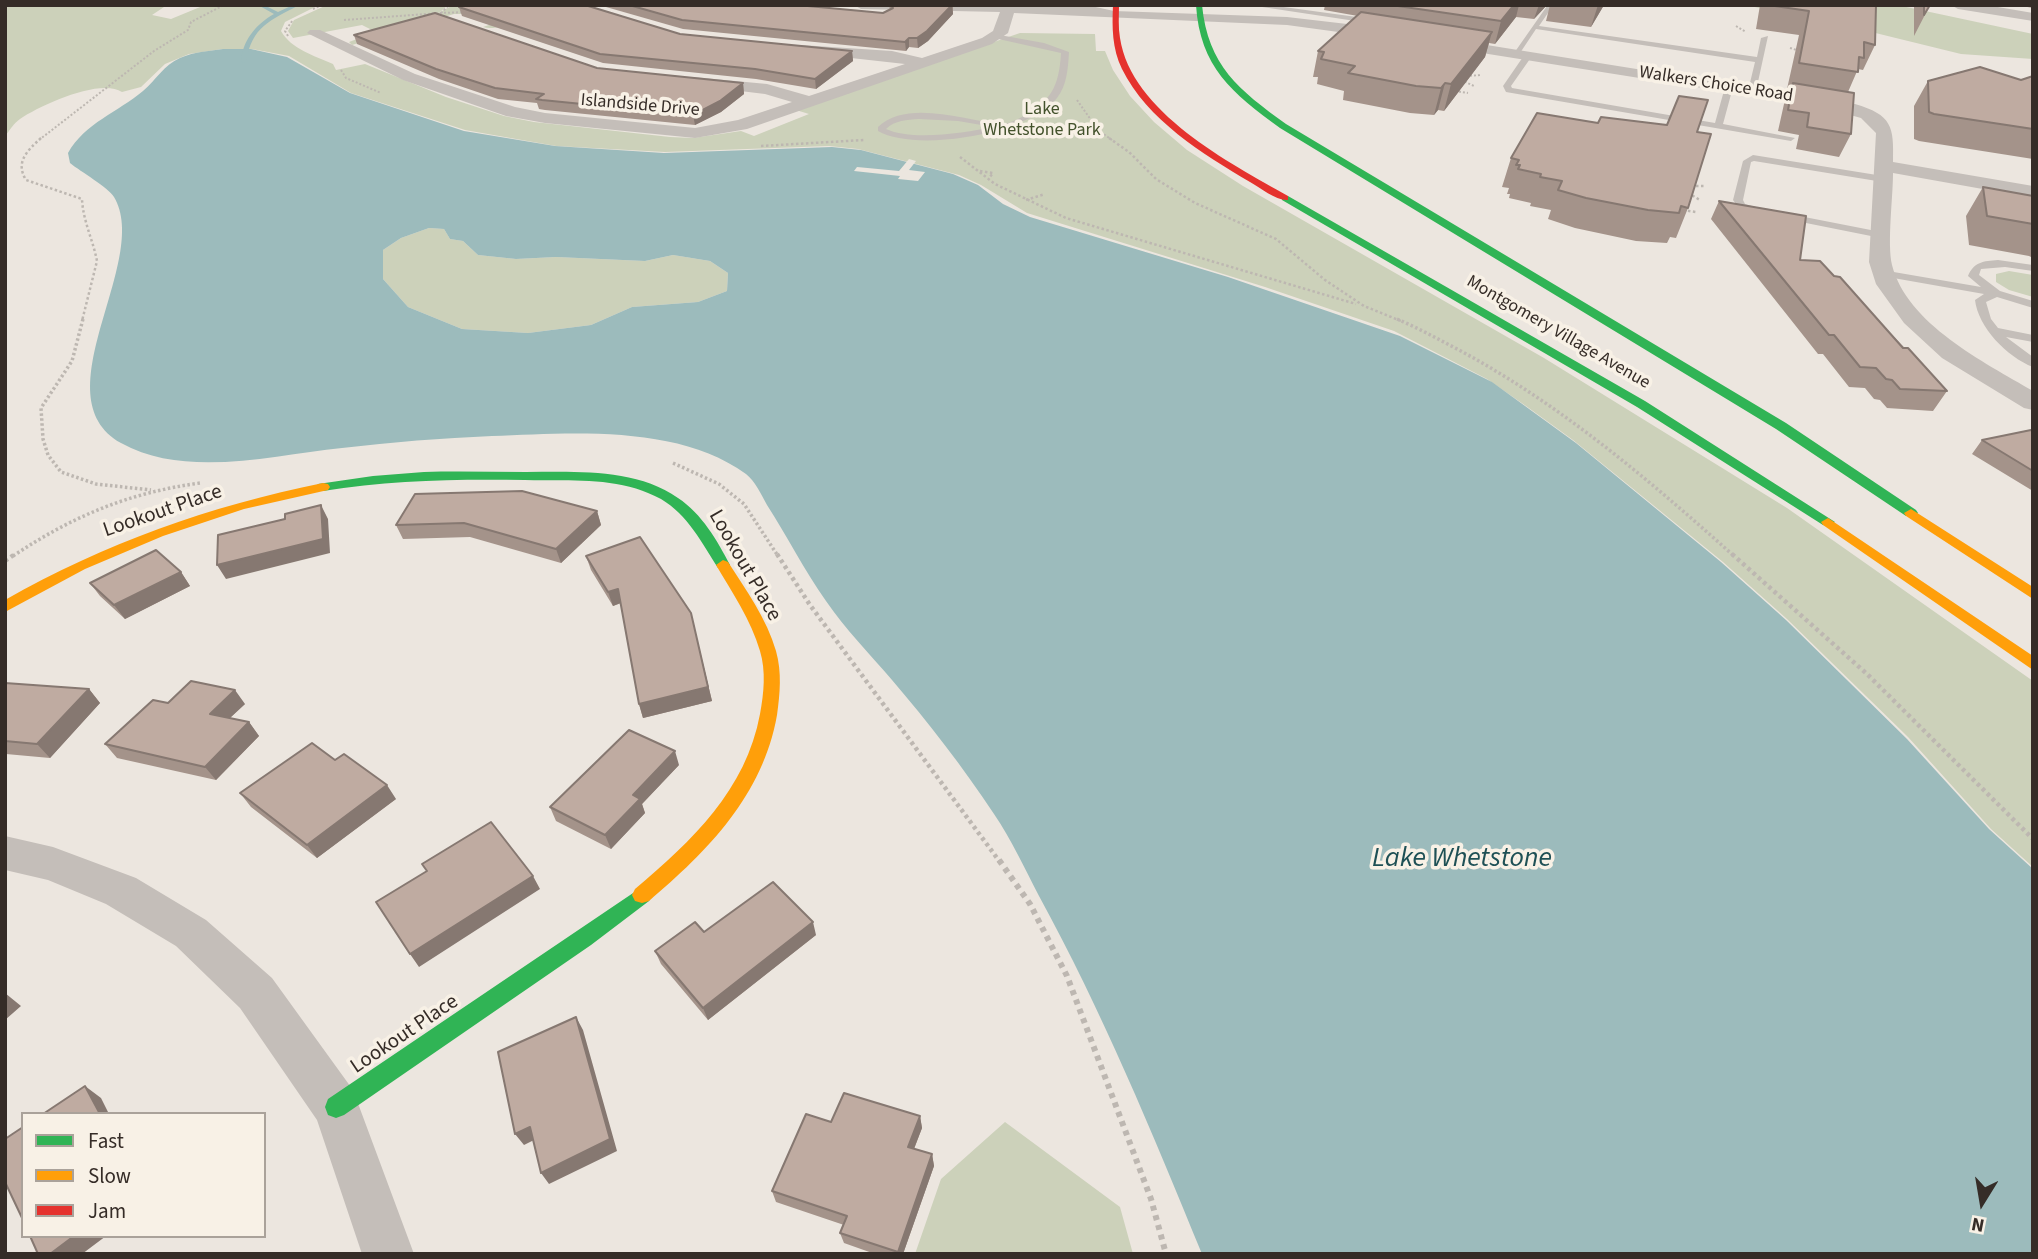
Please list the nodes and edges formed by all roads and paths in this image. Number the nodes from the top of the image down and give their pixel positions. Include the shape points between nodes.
1 (224, 5) edge
2 (322, 5) edge
3 (449, 5) edge
4 (1252, 5) edge
5 (1958, 5) edge
6 (1549, 7) dead end
7 (311, 10) dead end
8 (855, 10) edge
9 (1115, 10) edge
10 (1198, 11) edge
11 (476, 12) edge
12 (440, 13) junction
13 (1006, 14) junction
14 (299, 16) dead end
15 (2033, 17) edge
16 (436, 19) edge
17 (340, 20) dead end
18 (301, 24) dead end
19 (288, 25) junction
20 (1736, 26) dead end
21 (1534, 27) junction
22 (1368, 31) junction
23 (1747, 32) dead end
24 (315, 33) dead end
25 (997, 36) junction
26 (289, 38) dead end
27 (1765, 38) dead end
28 (788, 47) edge
29 (1790, 48) edge
30 (1806, 52) edge
31 (1789, 53) edge
32 (1801, 53) edge
33 (1521, 55) junction
34 (1760, 60) junction
35 (921, 63) junction
36 (337, 65) dead end
37 (1482, 75) edge
38 (687, 80) edge
39 (1474, 86) edge
40 (1729, 87) junction
41 (1447, 90) edge
42 (1074, 91) dead end
43 (1752, 91) junction
44 (383, 93) dead end
45 (1468, 93) edge
46 (807, 101) junction
47 (1718, 126) junction
48 (1003, 128) junction
49 (1791, 138) edge
50 (865, 140) dead end
51 (761, 146) dead end
52 (957, 155) dead end
53 (979, 172) junction
54 (1883, 173) junction
55 (988, 178) junction
56 (1704, 186) edge
57 (2033, 192) edge
58 (1045, 194) dead end
59 (1026, 200) junction
60 (1700, 200) edge
61 (1676, 208) edge
62 (1696, 212) edge
63 (1881, 235) junction
64 (2033, 268) edge
65 (1882, 273) junction
66 (1996, 293) junction
67 (2033, 304) edge
68 (1364, 306) junction
69 (1997, 331) junction
70 (2033, 339) edge
71 (2033, 363) edge
72 (2033, 402) edge
73 (670, 462) dead end
74 (210, 482) dead end
75 (155, 490) junction
76 (5, 561) edge
77 (2033, 594) edge
78 (5, 607) edge
79 (2033, 664) edge
80 (2033, 839) edge
81 (5, 853) edge
82 (336, 1107) junction
83 (388, 1254) edge
84 (1166, 1254) edge

1 - 75 path via 191,22 188,30 54,126 36,143 20,170 26,180 82,199 83,221 97,261 72,361 41,408 48,455 61,471 96,484
2 - 7 path
3 - 12 path
4 - 22 lane via 1369,21 1374,25
5 - 15 street
6 - 21 lane
8 - 13 street, Walkers Choice Road
9 - 10 street, Walkers Choice Road
9 - 13 street, Walkers Choice Road via 1088,20
9 - 79 main road, Montgomery Village Avenue via 1112,36 1127,71 1157,110 1189,138 1264,186 1604,381 1804,505
10 - 22 street, Walkers Choice Road
10 - 77 main road, Montgomery Village Avenue via 1205,48 1223,76 1300,138 1781,426
11 - 12 path
12 - 16 path via 444,17
12 - 17 path
13 - 25 street
14 - 19 path
18 - 19 path
19 - 26 path
20 - 23 path
21 - 33 lane
21 - 34 lane
22 - 33 street, Walkers Choice Road
24 - 46 street, Islandside Drive via 443,90 545,118 705,132 741,125
25 - 35 street, Islandside Drive
25 - 48 lane via 1054,48 1066,55 1062,77 1048,103 1031,117
27 - 34 lane
28 - 35 street via 892,55
29 - 30 path
31 - 32 path
33 - 40 street, Walkers Choice Road
33 - 47 lane via 1509,90
34 - 43 lane
35 - 46 street, Islandside Drive
36 - 44 path via 346,78
37 - 39 path via 1458,77
38 - 46 street via 767,89
40 - 43 street, Walkers Choice Road
40 - 47 lane
41 - 45 path
42 - 68 path via 1098,130 1129,152 1150,175 1195,203 1276,239 1325,281
43 - 54 street, Walkers Choice Road via 1832,104 1867,115 1884,129
47 - 49 lane
48 - 48 lane via 943,136 881,129 890,119 904,117 983,122
50 - 51 path
52 - 53 path
53 - 55 path
53 - 55 path via 993,173
54 - 57 street via 2011,195
54 - 63 street, Walkers Choice Road
54 - 63 lane via 1753,158 1747,161 1738,200 1758,211
55 - 59 path
56 - 60 path via 1682,187
58 - 59 path
59 - 68 path via 1106,231
61 - 62 path
63 - 65 street, Walkers Choice Road
64 - 66 lane via 2006,263 1977,267 1973,276
65 - 66 lane
65 - 72 street, Walkers Choice Road via 1896,299 1931,336 1969,365
66 - 67 lane
66 - 69 lane via 1980,302
68 - 80 path via 1412,325 1484,364 1548,403 1632,468 1867,674
69 - 70 lane
69 - 71 lane
73 - 84 path via 719,484 744,504 810,605 1030,904 1067,976 1152,1199
74 - 75 path
75 - 76 path via 88,514
78 - 82 main road, Lookout Place via 41,583 155,534 283,495 340,484 496,475 591,476 642,487 685,508 720,561 769,654 769,719 759,757 734,802 633,905
81 - 82 street via 52,864 121,891 191,933 256,993
82 - 83 street

